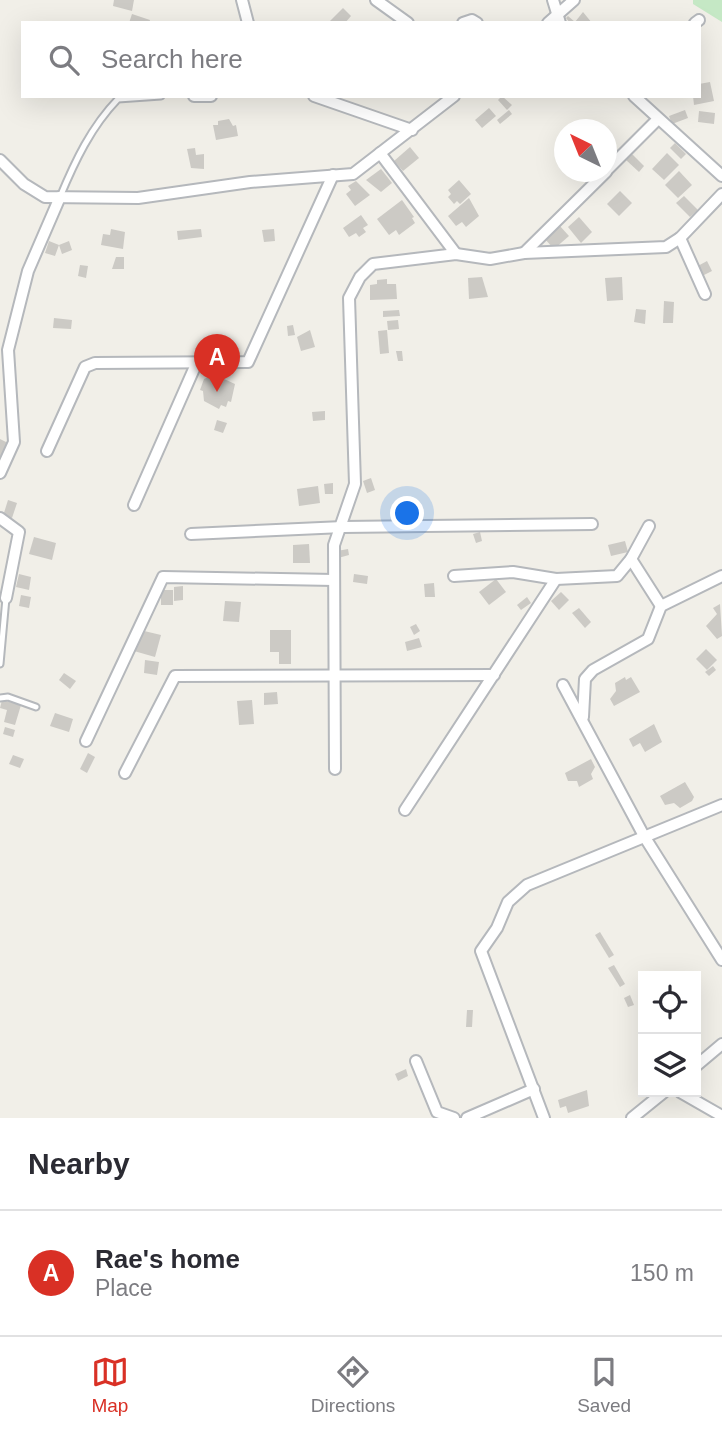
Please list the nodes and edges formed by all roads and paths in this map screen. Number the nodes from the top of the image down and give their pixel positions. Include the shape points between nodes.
1 (242, 0) edge
2 (376, 0) edge
3 (553, 0) edge
4 (574, 0) edge
5 (555, 20) edge
6 (247, 21) edge
7 (405, 21) edge
8 (132, 98) edge
9 (320, 98) edge
10 (452, 98) edge
11 (636, 98) edge
12 (657, 120) junction
13 (412, 130) junction
14 (380, 153) junction
15 (0, 160) edge
16 (617, 160) edge
17 (333, 175) junction
18 (722, 176) edge
19 (595, 182) edge
20 (722, 194) edge
21 (61, 197) junction
22 (680, 238) junction
23 (524, 253) junction
24 (456, 254) junction
25 (705, 294) dead end
26 (8, 350) junction
27 (0, 362) edge
28 (197, 362) junction
29 (47, 451) dead end
30 (0, 473) edge
31 (134, 505) dead end
32 (0, 518) edge
33 (592, 524) dead end
34 (649, 526) dead end
35 (342, 527) junction
36 (191, 534) dead end
37 (631, 559) junction
38 (454, 576) dead end
39 (722, 576) edge
40 (556, 579) junction
41 (334, 580) junction
42 (6, 598) joint
43 (661, 606) junction
44 (0, 664) edge
45 (334, 673) junction
46 (494, 675) junction
47 (563, 685) dead end
48 (0, 698) edge
49 (36, 707) dead end
50 (582, 720) junction
51 (86, 741) dead end
52 (335, 769) dead end
53 (124, 773) dead end
54 (722, 806) edge
55 (405, 810) dead end
56 (644, 836) junction
57 (722, 960) edge
58 (722, 1044) edge
59 (416, 1061) dead end
60 (701, 1062) edge
61 (534, 1089) junction
62 (658, 1097) edge
63 (689, 1097) edge
64 (722, 1116) edge
65 (454, 1118) edge
66 (467, 1118) edge
67 (544, 1118) edge
68 (632, 1118) edge

1 - 6 street
2 - 7 street
3 - 5 street
4 - 5 street
8 - 21 lane via 118,99 105,112 78,155
9 - 13 street
10 - 13 street
11 - 12 street
12 - 16 street
12 - 18 street
13 - 14 street
14 - 17 street via 353,174
14 - 24 street
15 - 21 street via 45,197
17 - 21 street via 138,198
17 - 28 street via 248,362
19 - 23 street
20 - 22 street
21 - 26 street via 28,271
22 - 23 street via 666,247
22 - 25 street
23 - 24 street via 490,259
24 - 35 street via 373,264 349,298 355,484
26 - 27 street
26 - 30 street via 14,442
28 - 29 street via 95,363 85,367
28 - 31 street
32 - 42 street via 19,533
33 - 35 street
34 - 37 street
35 - 36 street
35 - 41 street via 334,545
37 - 40 street via 617,576
37 - 43 street
38 - 40 street via 513,572
39 - 43 street
40 - 46 street
41 - 45 street
41 - 51 street via 163,577
42 - 44 lane
43 - 50 street via 649,639 585,679
45 - 46 street
45 - 52 street
45 - 53 street via 175,676
46 - 55 street
47 - 50 street
48 - 49 lane
50 - 56 street
54 - 56 street
56 - 57 street
56 - 61 street via 527,885 508,902 481,951
58 - 60 street
59 - 65 street via 436,1112
61 - 66 street
61 - 67 street
62 - 68 street
63 - 64 street

